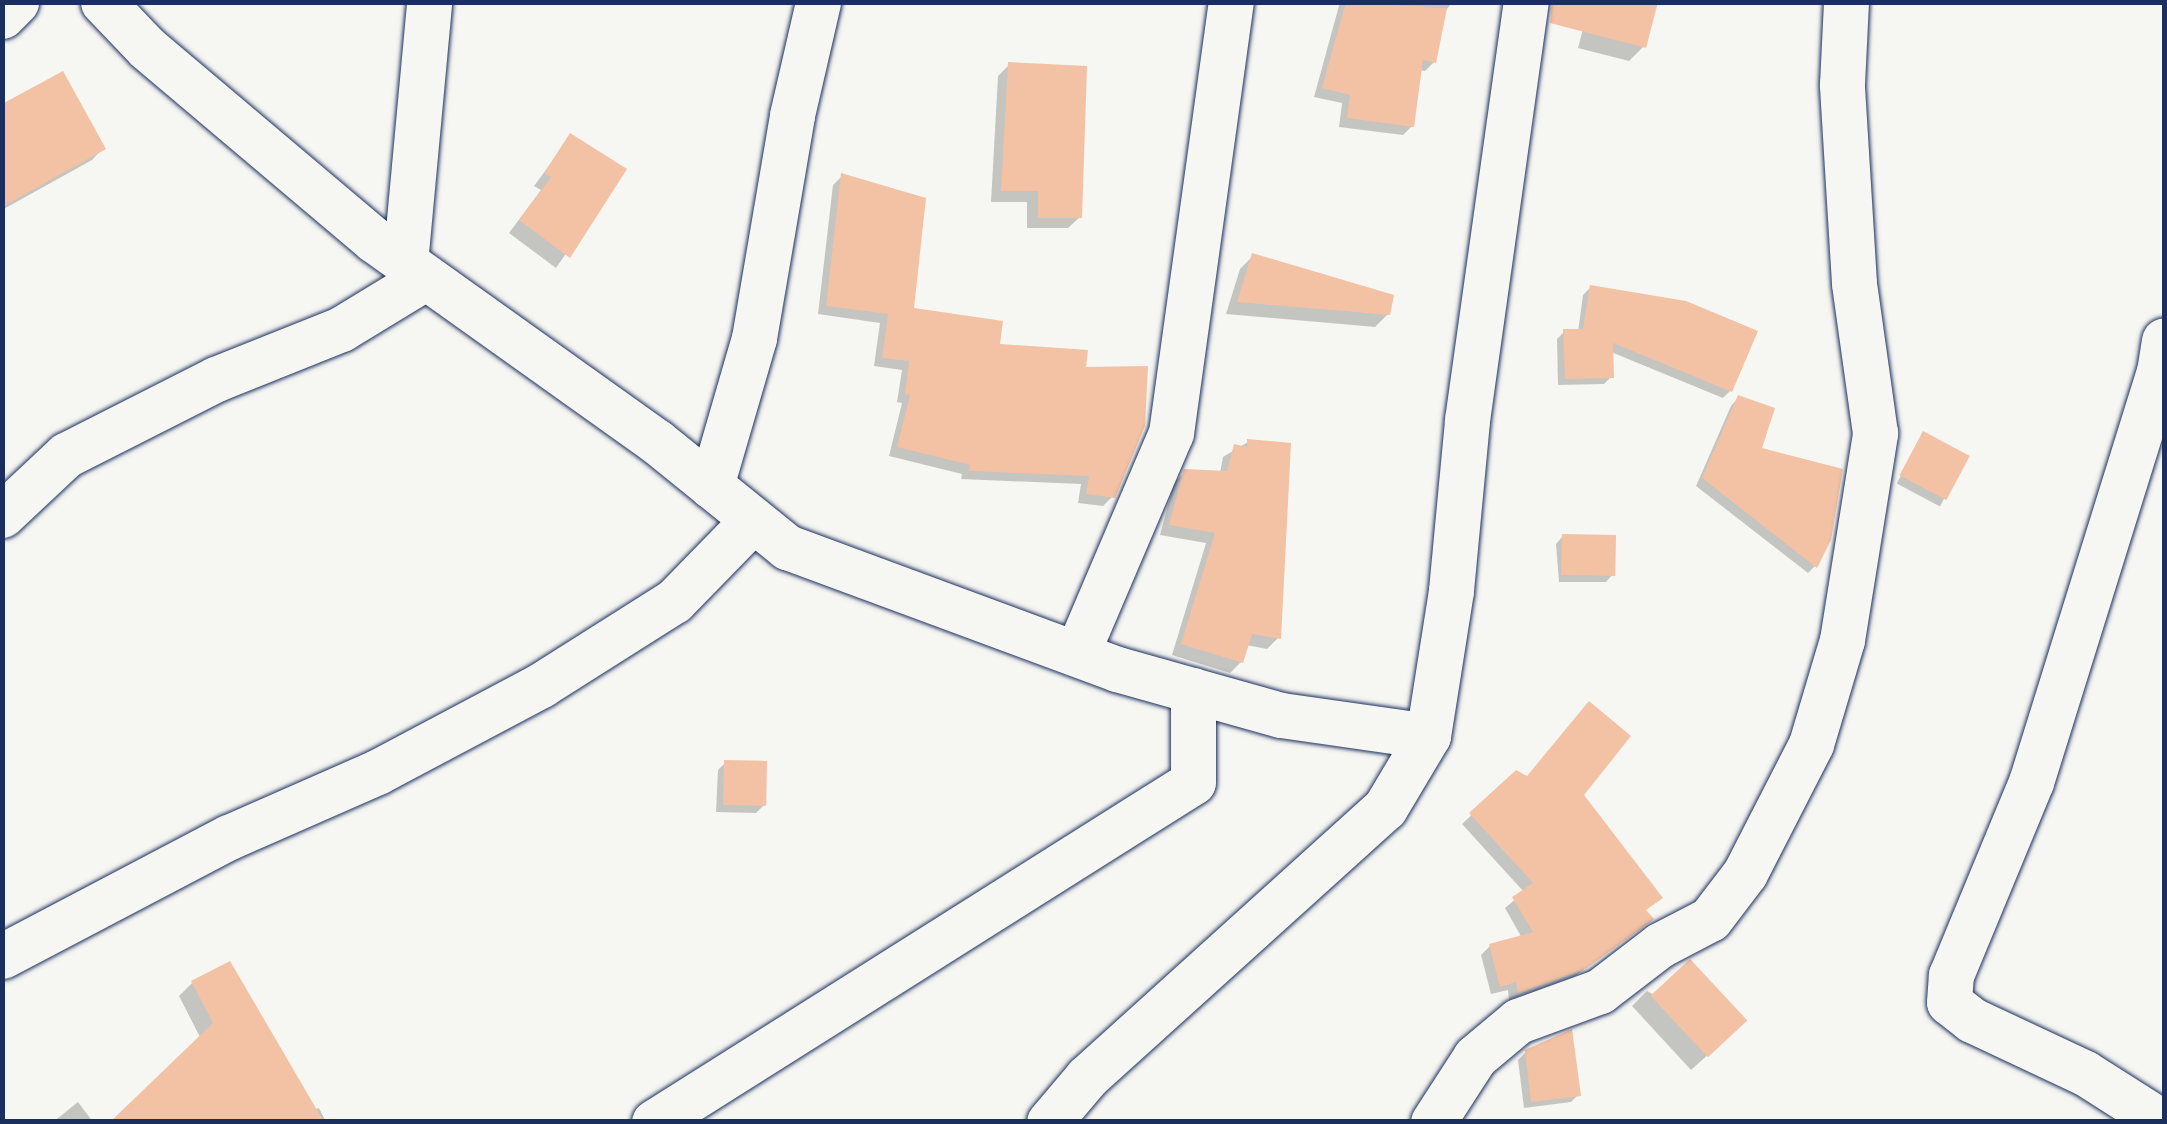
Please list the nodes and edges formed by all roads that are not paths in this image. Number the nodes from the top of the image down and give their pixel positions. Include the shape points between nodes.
1 (16, 2) edge
2 (103, 2) edge
3 (428, 2) edge
4 (818, 2) edge
5 (1231, 2) edge
6 (1526, 2) edge
7 (1846, 2) edge
8 (2, 16) edge
9 (415, 270) junction
10 (2162, 362) edge
11 (711, 486) junction
12 (2, 514) edge
13 (753, 520) junction
14 (1077, 653) junction
15 (1194, 690) junction
16 (1428, 736) junction
17 (2, 956) edge
18 (654, 1122) edge
19 (1049, 1122) edge
20 (1433, 1122) edge
21 (2162, 1122) edge

1 - 8 street
2 - 9 street via 148,48
3 - 9 street
4 - 11 street via 754,338
5 - 14 street via 1171,433
6 - 16 street
7 - 20 street via 1842,84 1854,284 1876,433 1842,640 1811,744 1744,873 1710,919 1660,945 1600,991 1518,1021 1475,1057
9 - 11 street
9 - 12 street via 342,330 216,379 66,455
10 - 21 street via 2031,782 1951,975 1949,1002
11 - 13 street
13 - 14 street via 786,547
13 - 17 street via 674,601 541,685
14 - 15 street
15 - 16 street via 1281,715
15 - 18 street via 1194,782
16 - 19 street via 1385,808 1087,1077

